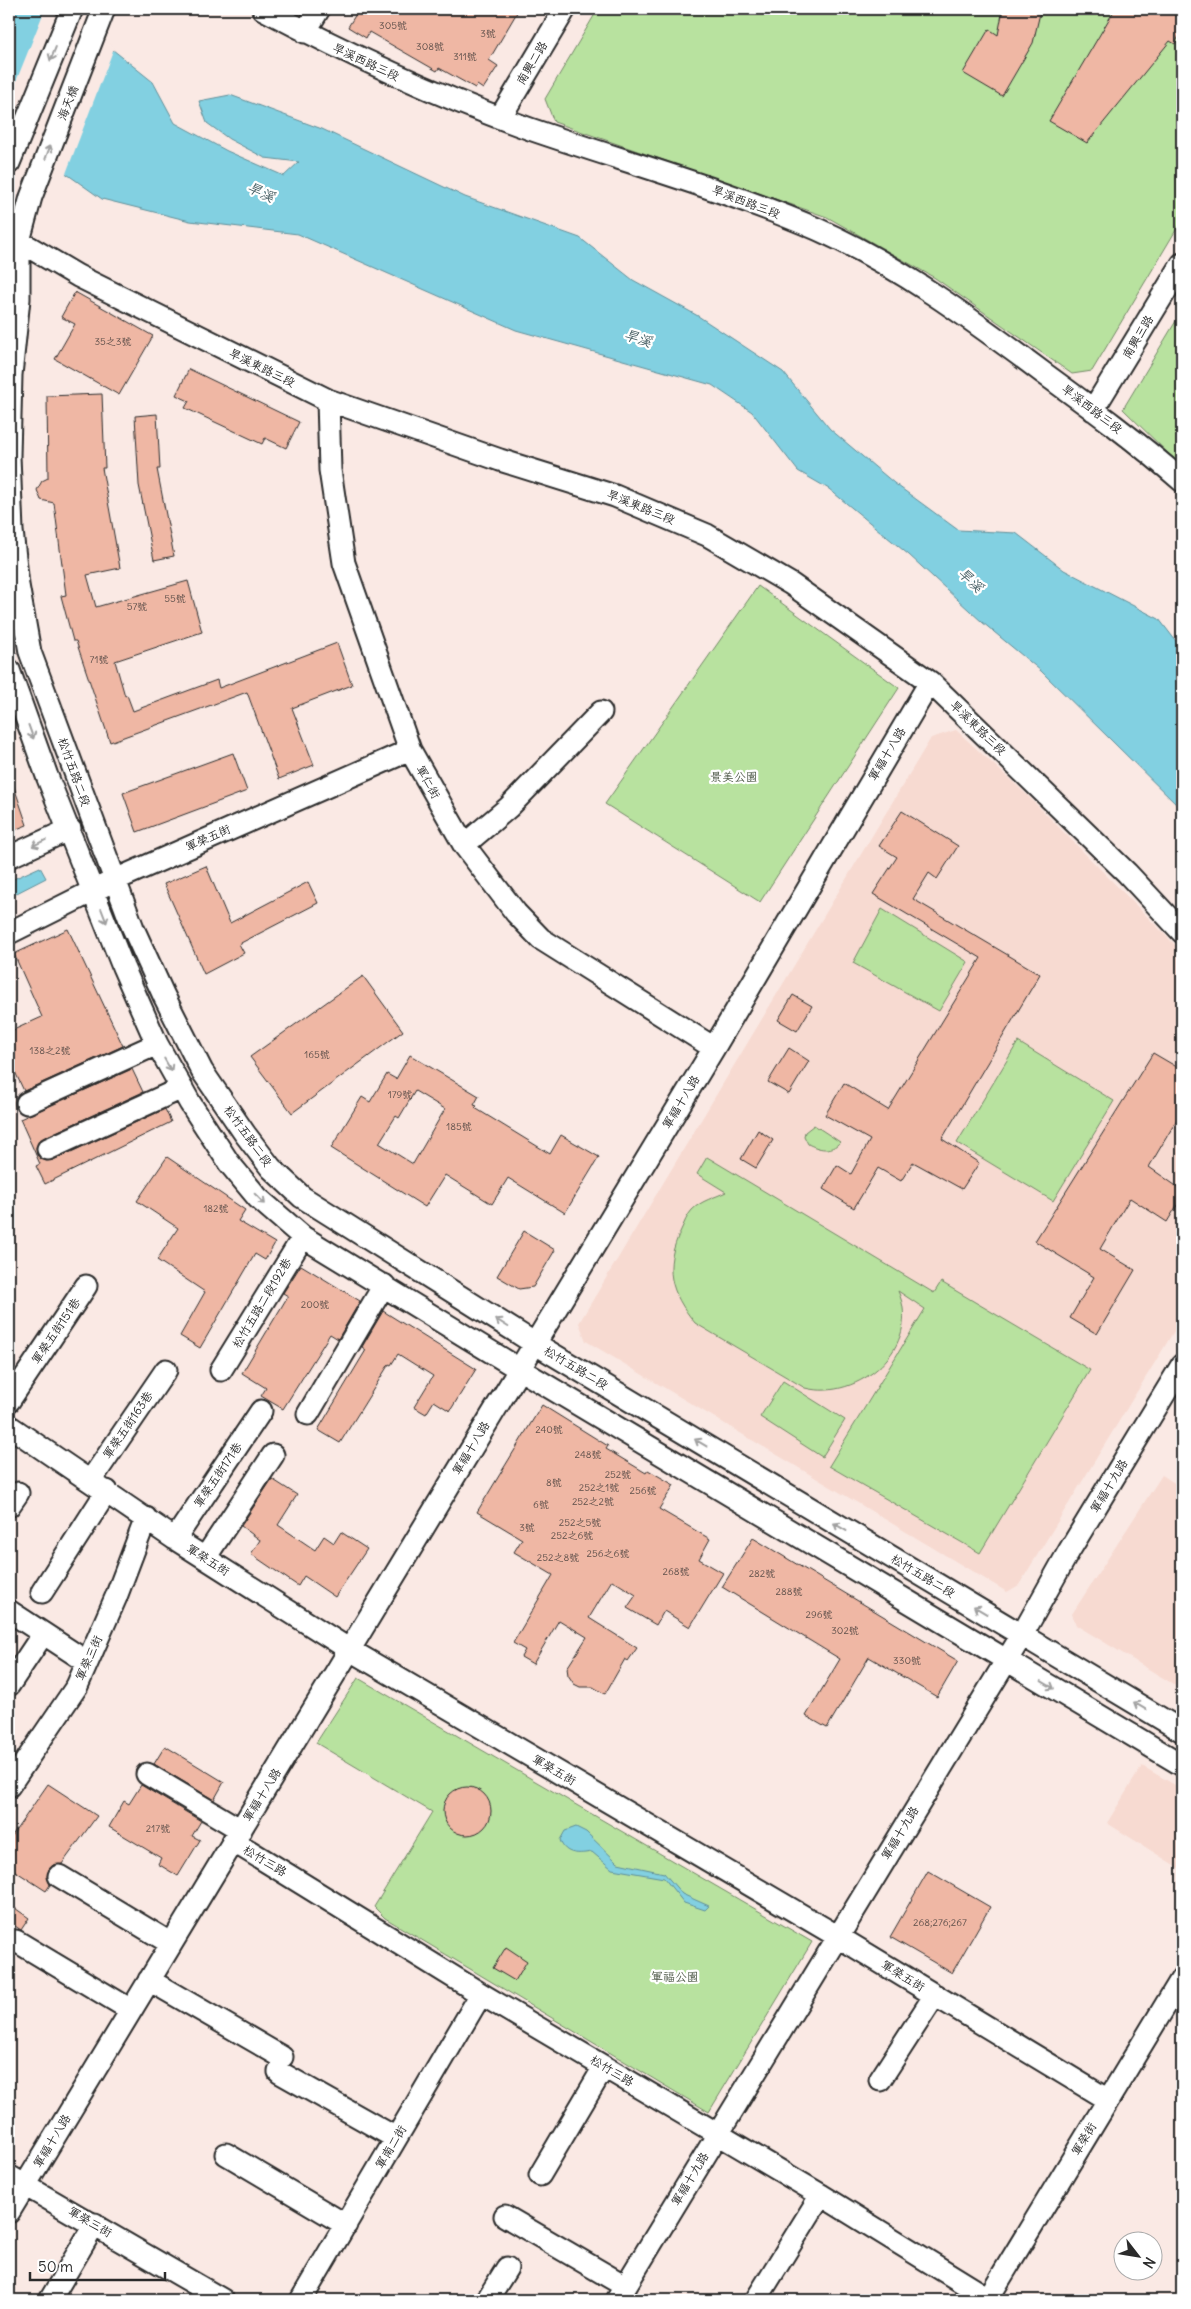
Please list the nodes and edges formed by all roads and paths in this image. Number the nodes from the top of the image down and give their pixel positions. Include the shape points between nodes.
1 (72, 9) edge
2 (104, 9) edge
3 (263, 9) edge
4 (319, 9) edge
5 (565, 9) edge
6 (305, 32) junction
7 (500, 118) junction
8 (9, 163) edge
9 (31, 197) joint
10 (12, 238) edge
11 (1182, 264) edge
12 (328, 400) junction
13 (1094, 410) junction
14 (1182, 481) edge
15 (9, 670) edge
16 (930, 682) junction
17 (600, 712) dead end
18 (410, 750) junction
19 (70, 829) junction
20 (464, 845) junction
21 (9, 857) edge
22 (115, 880) junction
23 (94, 889) junction
24 (1182, 932) edge
25 (9, 933) edge
26 (157, 1044) junction
27 (714, 1048) junction
28 (182, 1088) junction
29 (27, 1103) dead end
30 (48, 1149) dead end
31 (302, 1236) junction
32 (384, 1285) junction
33 (86, 1286) dead end
34 (534, 1343) junction
35 (518, 1369) junction
36 (166, 1370) dead end
37 (222, 1370) dead end
38 (1180, 1372) edge
39 (9, 1401) edge
40 (261, 1411) dead end
41 (308, 1414) dead end
42 (9, 1426) edge
43 (273, 1455) dead end
44 (99, 1485) junction
45 (146, 1518) junction
46 (175, 1539) junction
47 (205, 1558) junction
48 (42, 1592) dead end
49 (9, 1611) edge
50 (43, 1634) junction
51 (1022, 1635) junction
52 (350, 1650) junction
53 (1006, 1660) junction
54 (87, 1662) junction
55 (9, 1685) edge
56 (1182, 1731) edge
57 (1182, 1764) edge
58 (147, 1774) dead end
59 (9, 1786) edge
60 (237, 1836) junction
61 (59, 1876) dead end
62 (838, 1936) junction
63 (16, 1941) dead end
64 (170, 1944) junction
65 (1182, 1978) edge
66 (149, 1980) junction
67 (481, 1994) junction
68 (935, 1995) junction
69 (131, 2010) junction
70 (604, 2067) junction
71 (880, 2080) dead end
72 (1108, 2100) junction
73 (716, 2135) junction
74 (396, 2138) junction
75 (226, 2154) dead end
76 (540, 2175) dead end
77 (17, 2181) edge
78 (821, 2195) junction
79 (9, 2212) edge
80 (505, 2216) dead end
81 (94, 2224) junction
82 (346, 2225) junction
83 (507, 2268) dead end
84 (621, 2293) edge
85 (50, 2300) edge
86 (223, 2300) edge
87 (301, 2300) edge
88 (487, 2300) edge
89 (756, 2300) edge
90 (989, 2300) edge

1 -> 8 street
9 -> 2 street, 海天橋
3 - 6 street, 旱溪西路三段
4 - 6 street
5 - 7 street, 南興二路
6 - 7 street, 旱溪西路三段 via 383,71
7 - 13 street, 旱溪西路三段 via 736,197 819,230 901,274 973,320
9 - 10 street, 松竹五路二段
10 - 12 street, 旱溪東路三段 via 183,330
10 - 22 street, 松竹五路二段 via 19,299 11,375 9,456 18,585 30,652
11 - 13 street, 南興三路
12 - 16 street, 旱溪東路三段 via 615,496 707,535 791,584
12 - 18 street, 軍仁街 via 330,470 344,563
13 - 14 street, 旱溪西路三段
15 -> 19 street, 松竹五路二段
16 - 24 street, 旱溪東路三段 via 1127,873
16 - 27 street, 軍福十八路
17 - 20 street via 509,807
18 - 20 street, 軍仁街
18 - 22 street, 軍榮五街
19 -> 21 street
19 - 23 street, 松竹五路二段
20 - 27 street, 軍仁街 via 516,913 541,939
22 - 23 street, 軍榮五街
34 -> 22 street, 松竹五路二段 via 302,1197 270,1168 202,1071 160,988
23 - 25 street, 軍榮五街
23 -> 26 street, 松竹五路二段 via 123,967
26 -> 28 street, 松竹五路二段
26 - 29 street
27 - 34 street, 軍福十八路
28 - 30 street
28 -> 31 street, 松竹五路二段 via 229,1163 258,1198
31 - 32 street, 松竹五路二段
31 - 37 street, 松竹五路二段192巷
32 - 35 street, 松竹五路二段
32 - 41 street
33 - 39 street, 軍榮五街151巷
34 - 35 street, 軍福十八路
51 -> 34 street, 松竹五路二段
35 - 52 street, 軍福十八路
35 - 53 street, 松竹五路二段
36 - 44 street, 軍榮五街163巷
38 - 51 street, 軍福十九路 via 1069,1551
40 - 46 street, 軍榮五街171巷
42 - 44 street, 軍榮五街
43 - 47 street
44 - 45 street, 軍榮五街
44 - 48 street, 軍榮五街163巷
45 - 46 street, 軍榮五街
45 - 54 street, 軍榮三街
46 - 47 street, 軍榮五街
47 - 52 street, 軍榮五街
49 - 50 street
50 - 54 street
50 - 55 street
51 - 53 street, 軍福十九路
56 -> 51 street, 松竹五路二段
52 - 60 street, 軍福十八路
52 - 62 street, 軍榮五街
53 -> 57 street, 松竹五路二段
53 - 62 street, 軍福十九路
54 - 59 street, 軍榮三街 via 77,1686
58 - 60 street, 松竹三路
60 - 64 street, 軍福十八路
60 - 67 street, 松竹三路
61 - 64 street
62 - 68 street, 軍榮五街
62 - 73 street, 軍福十九路
63 - 69 street
64 - 66 street, 軍福十八路
65 - 72 street, 軍榮街
66 - 69 street, 軍福十八路
66 - 74 street
67 - 70 street, 松竹三路
67 - 74 street, 軍南二街
68 - 71 street
68 - 72 street, 軍榮五街
69 - 77 street, 軍福十八路
70 - 73 street, 松竹三路
70 - 76 street
72 - 90 street, 軍榮街
73 - 78 street, 松竹三路
73 - 84 street, 軍福十九路
74 - 82 street, 軍南二街
75 - 82 street
77 - 79 street, 軍福十八路
77 - 81 street, 軍榮三街
78 - 89 street
78 - 90 street, 松竹三路
80 - 84 street
81 - 85 street
81 - 86 street, 軍榮三街
82 - 87 street, 軍南二街
83 - 88 street

